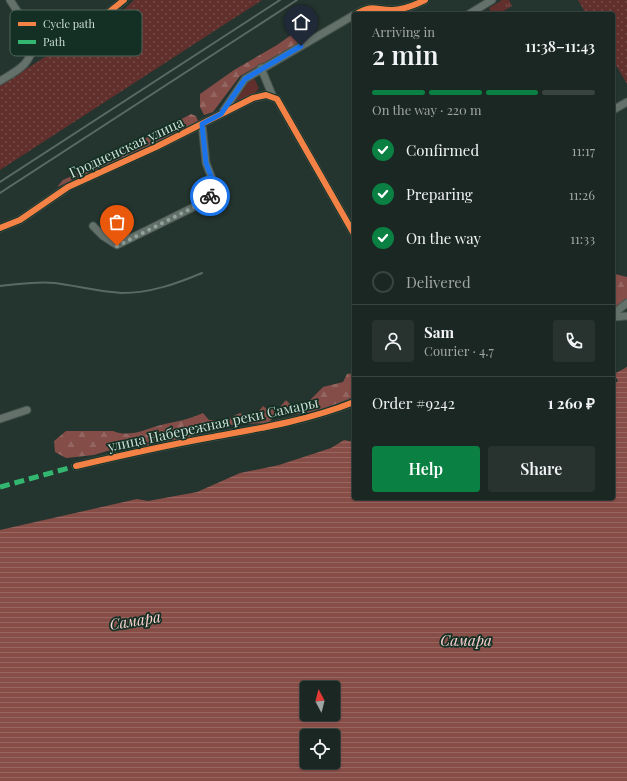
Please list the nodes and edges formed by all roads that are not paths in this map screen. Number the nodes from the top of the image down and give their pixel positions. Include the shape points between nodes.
1 (10, 0) edge
2 (124, 0) edge
3 (425, 0) edge
4 (492, 0) edge
5 (16, 10) edge
6 (111, 10) edge
7 (360, 12) edge
8 (392, 12) edge
9 (472, 12) edge
10 (352, 17) edge
11 (30, 56) edge
12 (261, 68) junction
13 (0, 81) edge
14 (270, 96) junction
15 (627, 102) edge
16 (615, 109) edge
17 (221, 114) junction
18 (202, 124) junction
19 (93, 226) dead end
20 (0, 228) edge
21 (352, 230) edge
22 (627, 303) edge
23 (615, 312) edge
24 (627, 316) edge
25 (615, 317) edge
26 (352, 403) edge
27 (27, 410) dead end
28 (0, 418) edge
29 (76, 466) dead end

1 - 5 street
2 - 6 street
3 - 8 street, Гродненская улица
4 - 9 street
7 - 8 street, Гродненская улица via 367,8
10 - 12 street, Гродненская улица
11 - 13 street via 18,71
12 - 14 street
12 - 17 street, Гродненская улица via 245,79
14 - 17 street, Гродненская улица via 253,98
14 - 21 street via 277,98
15 - 16 street
17 - 18 street, Гродненская улица
18 - 19 street via 206,163 216,189 204,202 117,246
18 - 20 street, Гродненская улица via 68,187 20,220
22 - 23 street
24 - 25 street
26 - 29 street, улица Набережная реки Самары via 276,424
27 - 28 street

